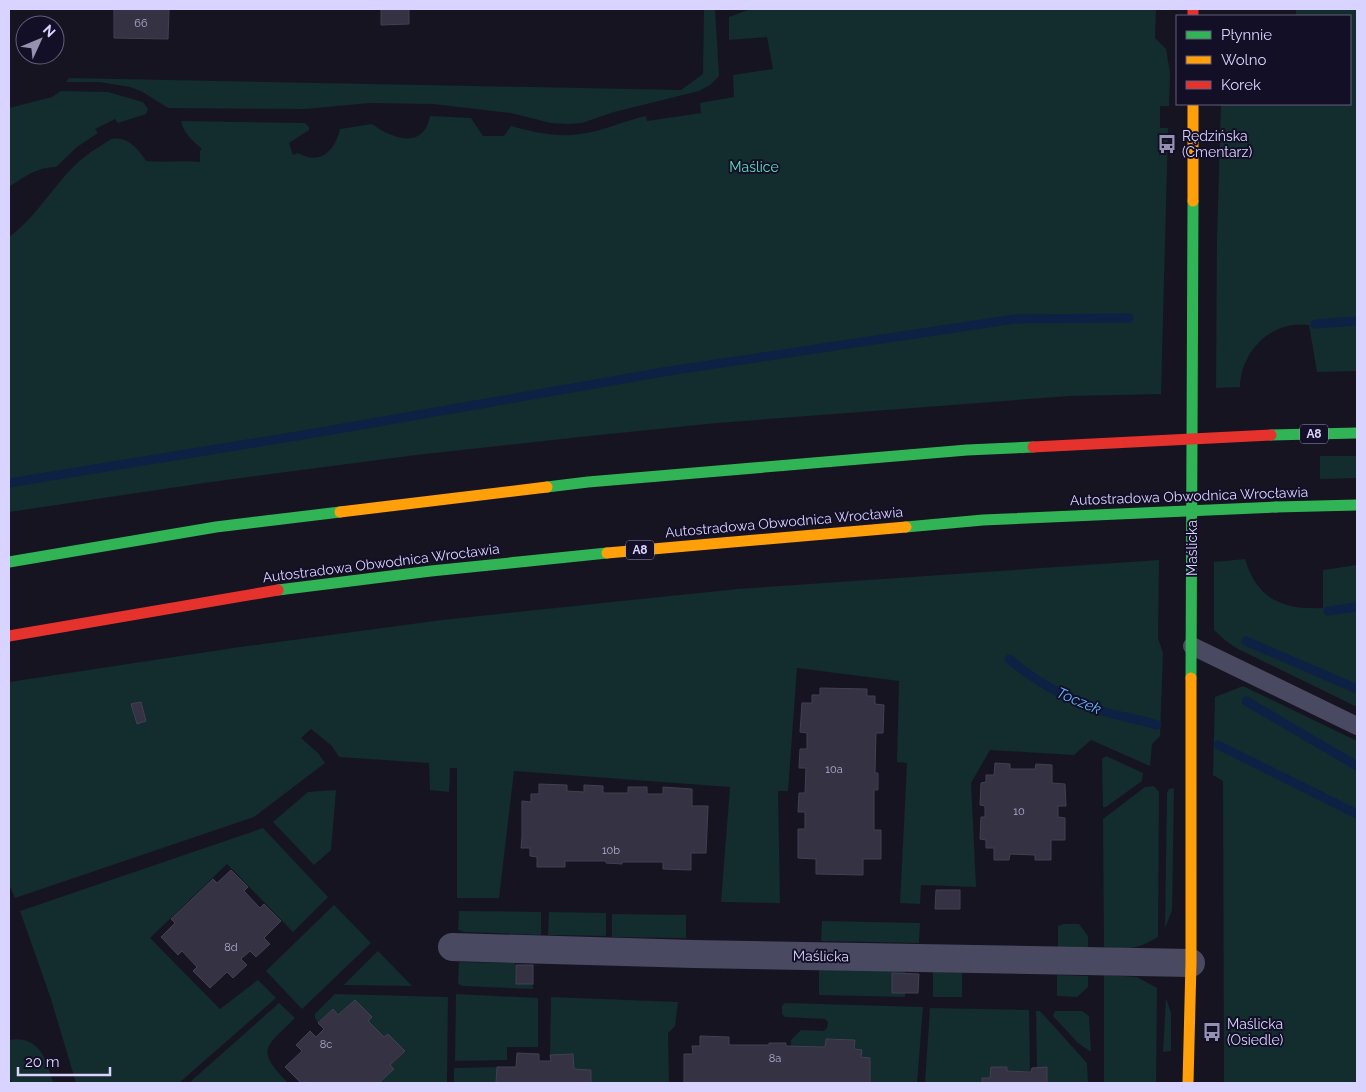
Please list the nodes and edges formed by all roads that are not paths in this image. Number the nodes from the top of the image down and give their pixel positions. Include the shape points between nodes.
1 (1193, 105) edge
2 (1357, 433) edge
3 (1357, 505) edge
4 (9, 562) edge
5 (9, 636) edge
6 (1192, 646) junction
7 (1357, 726) edge
8 (452, 947) dead end
9 (1191, 963) junction
10 (1188, 1083) edge

1 - 6 main road, Maślicka
2 - 4 main road, A8, bridge via 1272,434 967,450 588,482 216,527
3 - 5 main road, Autostradowa Obwodnica Wrocławia / A8, bridge via 983,520 614,552 250,594
6 - 7 lane
6 - 9 main road, Maślicka
8 - 9 street, Maślicka
9 - 10 main road, Maślicka

